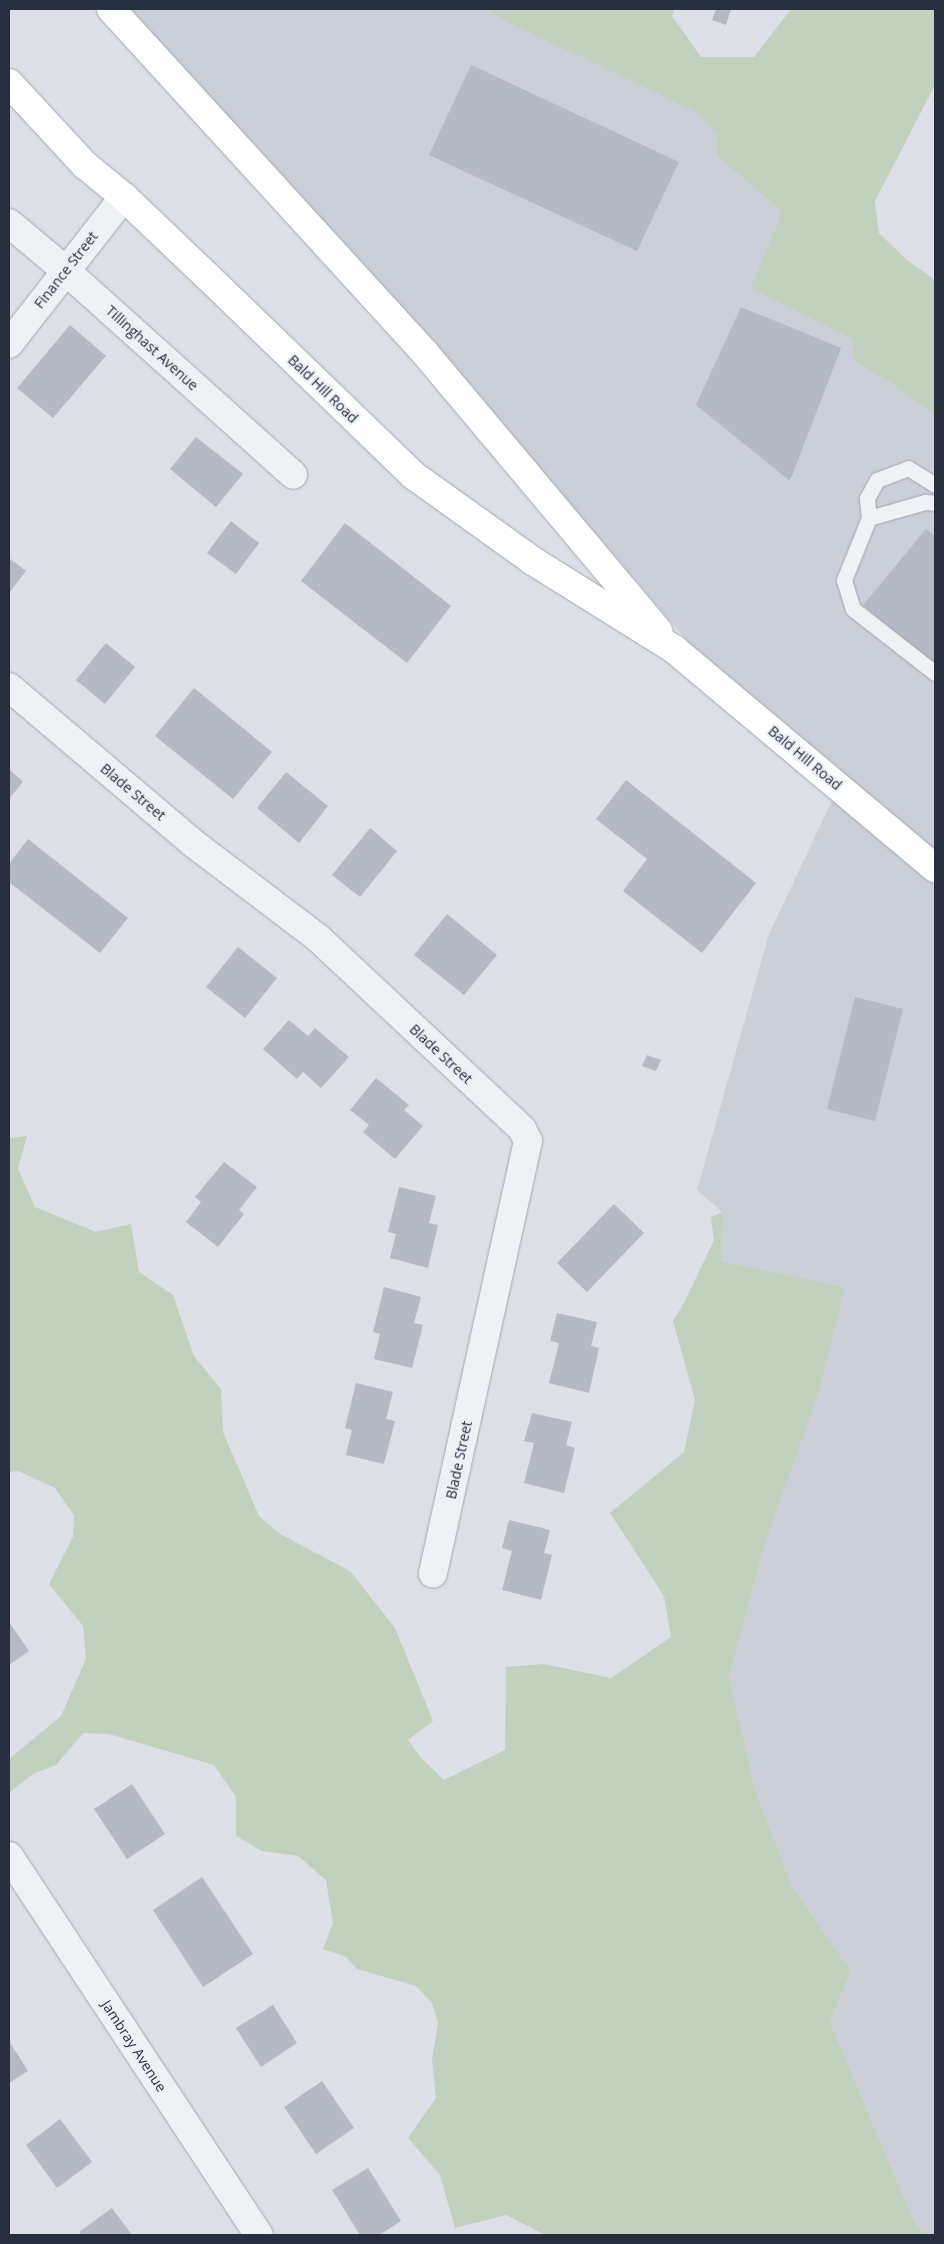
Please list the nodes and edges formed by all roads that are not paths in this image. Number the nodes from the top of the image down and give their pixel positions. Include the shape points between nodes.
1 (111, 9) edge
2 (9, 83) edge
3 (124, 197) junction
4 (9, 223) edge
5 (66, 271) junction
6 (9, 344) edge
7 (293, 475) dead end
8 (935, 485) edge
9 (935, 503) edge
10 (870, 518) junction
11 (674, 649) junction
12 (935, 673) edge
13 (9, 687) edge
14 (935, 868) edge
15 (433, 1574) dead end
16 (9, 1856) edge
17 (259, 2235) edge

1 - 11 main road, Bald Hill Road via 425,353
2 - 3 main road, Bald Hill Road via 85,165
3 - 5 street, Finance Street
3 - 11 main road, Bald Hill Road via 413,475 532,561
4 - 5 street, Tillinghast Avenue
5 - 6 street, Finance Street
5 - 7 street, Tillinghast Avenue
8 - 10 lane via 908,468 877,480 867,498
9 - 10 lane via 925,502
10 - 12 lane via 844,580 853,609
11 - 14 main road, Bald Hill Road
13 - 15 street, Blade Street via 193,843 318,938 522,1129 528,1141
16 - 17 street, Jambray Avenue

